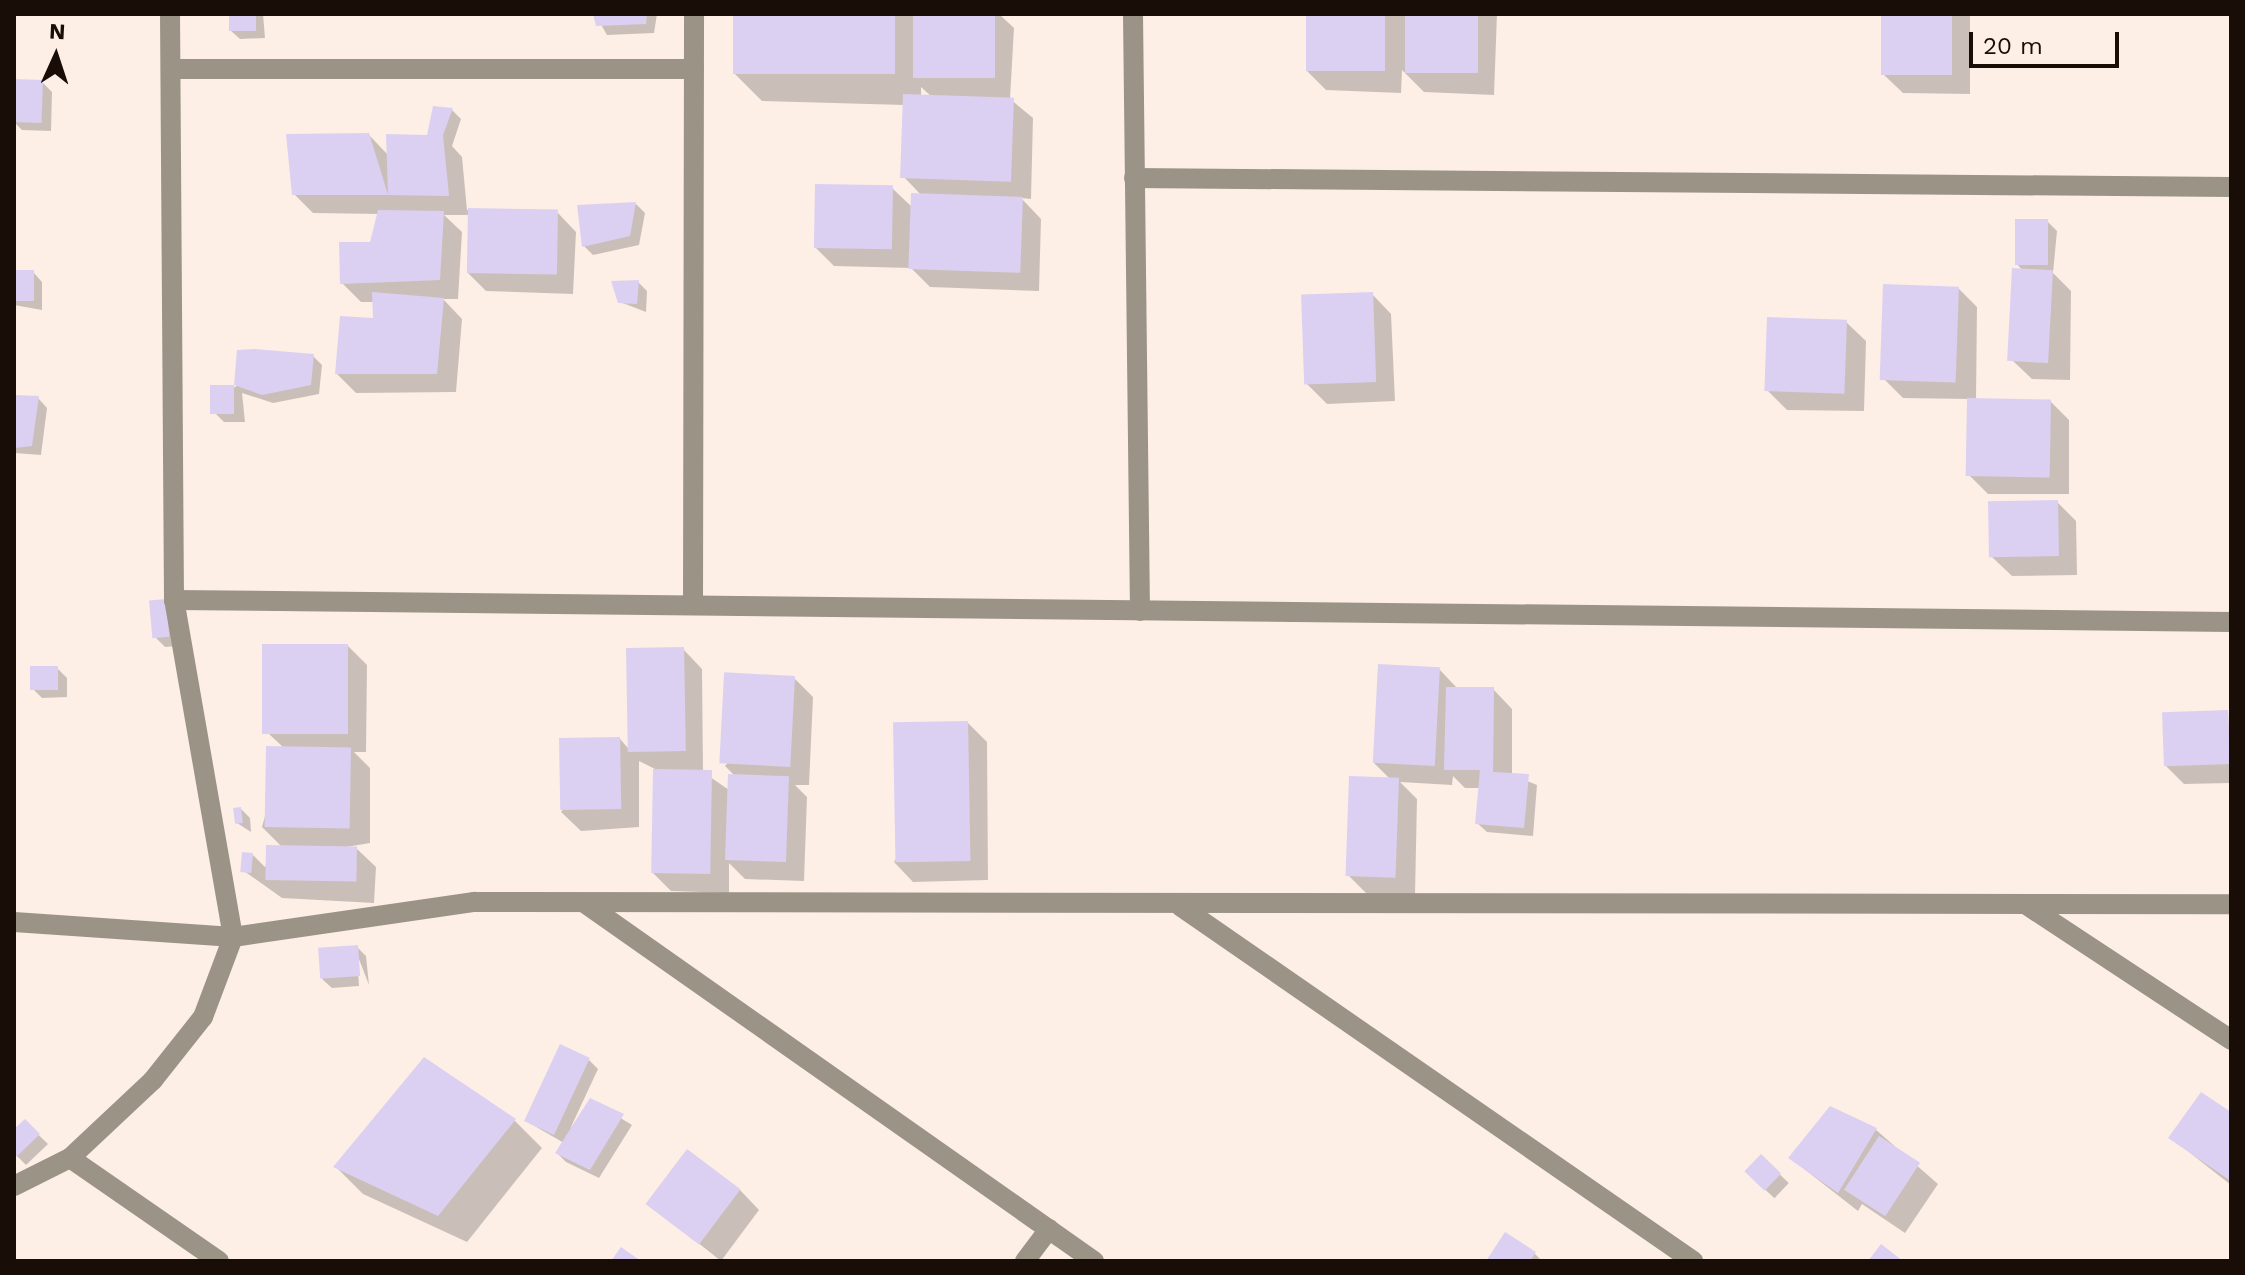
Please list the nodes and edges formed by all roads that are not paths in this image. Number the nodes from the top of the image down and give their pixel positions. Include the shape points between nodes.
1 (170, 14) edge
2 (694, 14) edge
3 (1133, 14) edge
4 (171, 69) junction
5 (694, 69) junction
6 (1134, 178) junction
7 (2231, 187) edge
8 (174, 600) junction
9 (693, 605) junction
10 (1140, 611) junction
11 (2231, 622) edge
12 (586, 904) junction
13 (2025, 904) junction
14 (2231, 904) edge
15 (1179, 906) junction
16 (14, 922) edge
17 (233, 937) junction
18 (2231, 1040) edge
19 (70, 1158) junction
20 (14, 1186) edge
21 (1049, 1229) junction
22 (219, 1261) edge
23 (1025, 1261) edge
24 (1094, 1261) edge
25 (1693, 1261) edge

1 - 4 street
2 - 5 street
3 - 6 street
4 - 5 street
4 - 8 street
5 - 9 street
6 - 7 street
6 - 10 street
8 - 9 street
8 - 17 street
9 - 10 street
10 - 11 street
12 - 15 street
12 - 17 street via 474,902
12 - 21 street
13 - 14 street
13 - 15 street
13 - 18 street
15 - 25 street
16 - 17 street
17 - 19 street via 203,1017 153,1080
19 - 20 street
19 - 22 street
21 - 23 street
21 - 24 street

